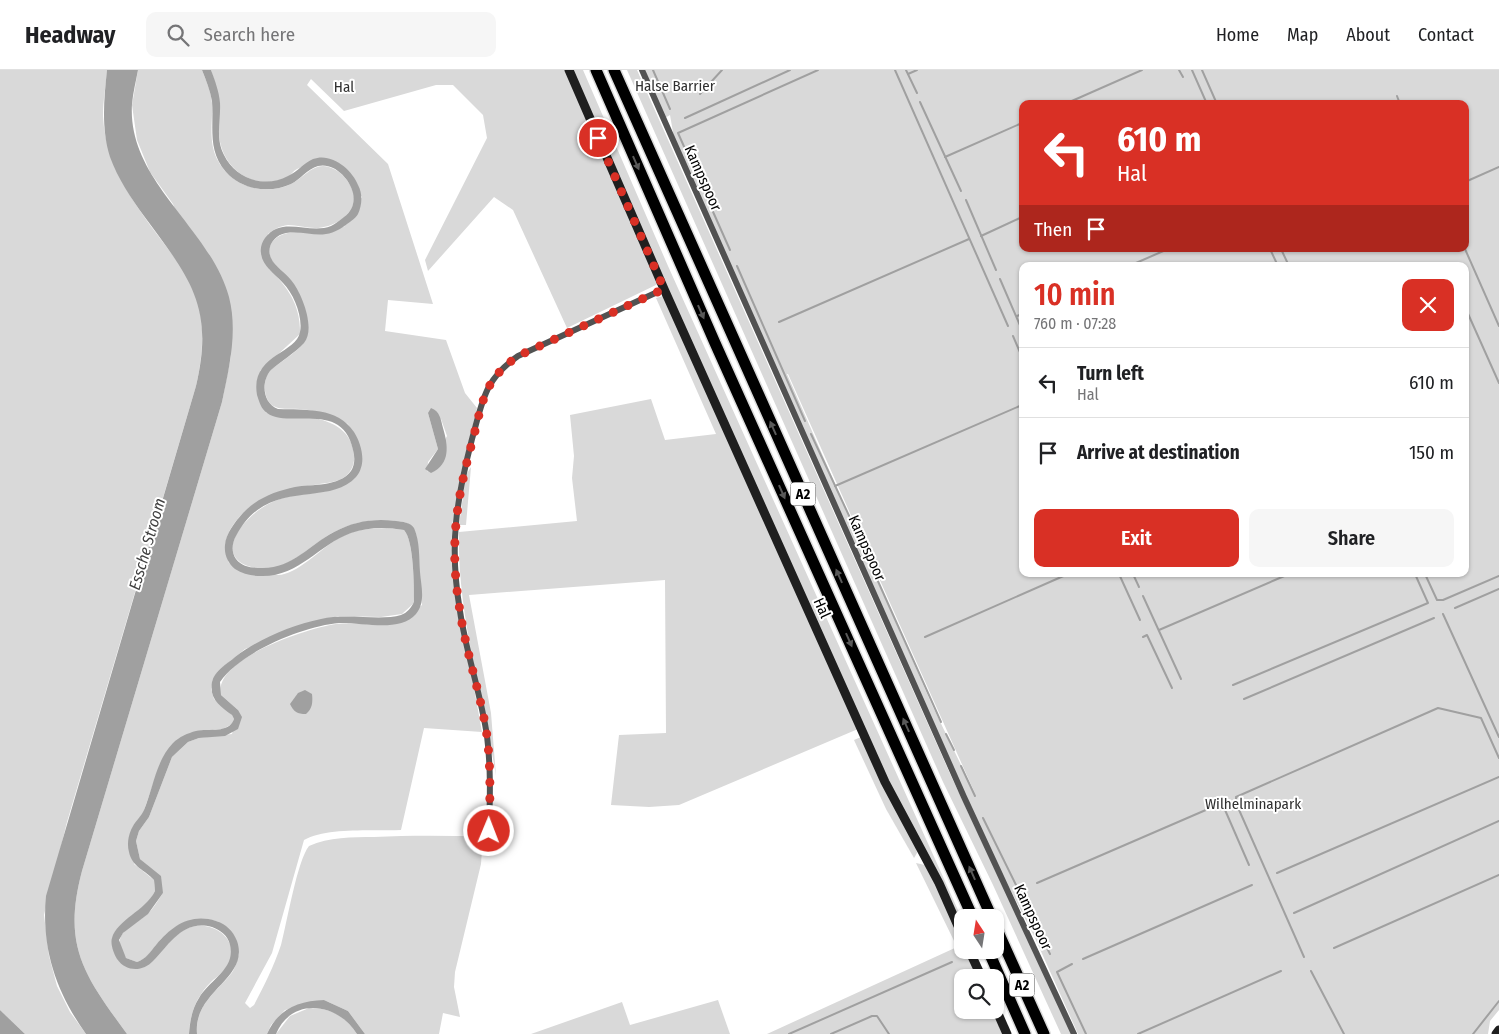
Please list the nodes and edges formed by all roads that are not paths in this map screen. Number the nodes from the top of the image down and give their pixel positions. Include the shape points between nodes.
1 (569, 70) edge
2 (596, 70) edge
3 (614, 70) edge
4 (642, 70) edge
5 (664, 289) junction
6 (489, 831) dead end
7 (969, 909) edge
8 (988, 909) edge
9 (954, 917) edge
10 (1004, 945) edge
11 (992, 959) edge
12 (1000, 1019) edge
13 (1499, 1030) edge
14 (1007, 1034) edge
15 (1025, 1034) edge
16 (1044, 1034) edge
17 (1074, 1034) edge
18 (1496, 1034) edge

1 - 5 street, Hal
2 -> 7 highway, A2
8 -> 3 highway, A2
4 - 17 street, Kampspoor via 960,788
5 - 6 street via 518,356 491,381 481,405 461,484 454,528 460,612 488,745
5 - 9 street, Hal via 885,782
10 - 16 highway, A2
11 - 15 highway, A2
12 - 14 street
13 - 18 street

